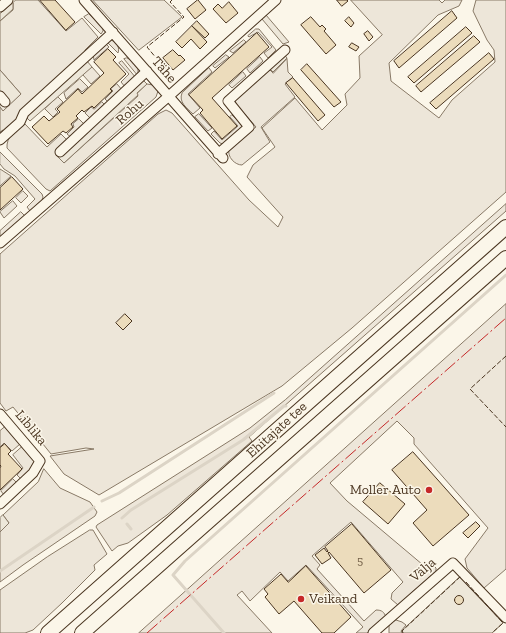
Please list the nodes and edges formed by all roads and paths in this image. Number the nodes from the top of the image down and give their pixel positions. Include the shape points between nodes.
1 (8, 0) edge
2 (84, 0) edge
3 (276, 0) edge
4 (0, 7) edge
5 (113, 32) junction
6 (285, 50) dead end
7 (147, 71) junction
8 (169, 96) junction
9 (0, 140) edge
10 (60, 152) dead end
11 (506, 227) edge
12 (0, 243) edge
13 (506, 258) edge
14 (2, 420) edge
15 (0, 504) edge
16 (506, 618) edge
17 (48, 633) edge
18 (82, 633) edge
19 (373, 633) edge

1 - 4 street
2 - 5 street, Tähe
3 - 8 street, Rohu
5 - 7 street, Tähe
5 - 9 street via 24,114 20,122
6 - 8 street, Tähe via 228,101 249,127 220,156
7 - 8 street, Tähe
7 - 10 street
8 - 12 street, Rohu
11 - 17 highway, Ehitajate tee
13 - 18 highway, Ehitajate tee
14 - 15 street, Liblika via 40,461 33,473
16 - 19 street, Välja via 453,563

